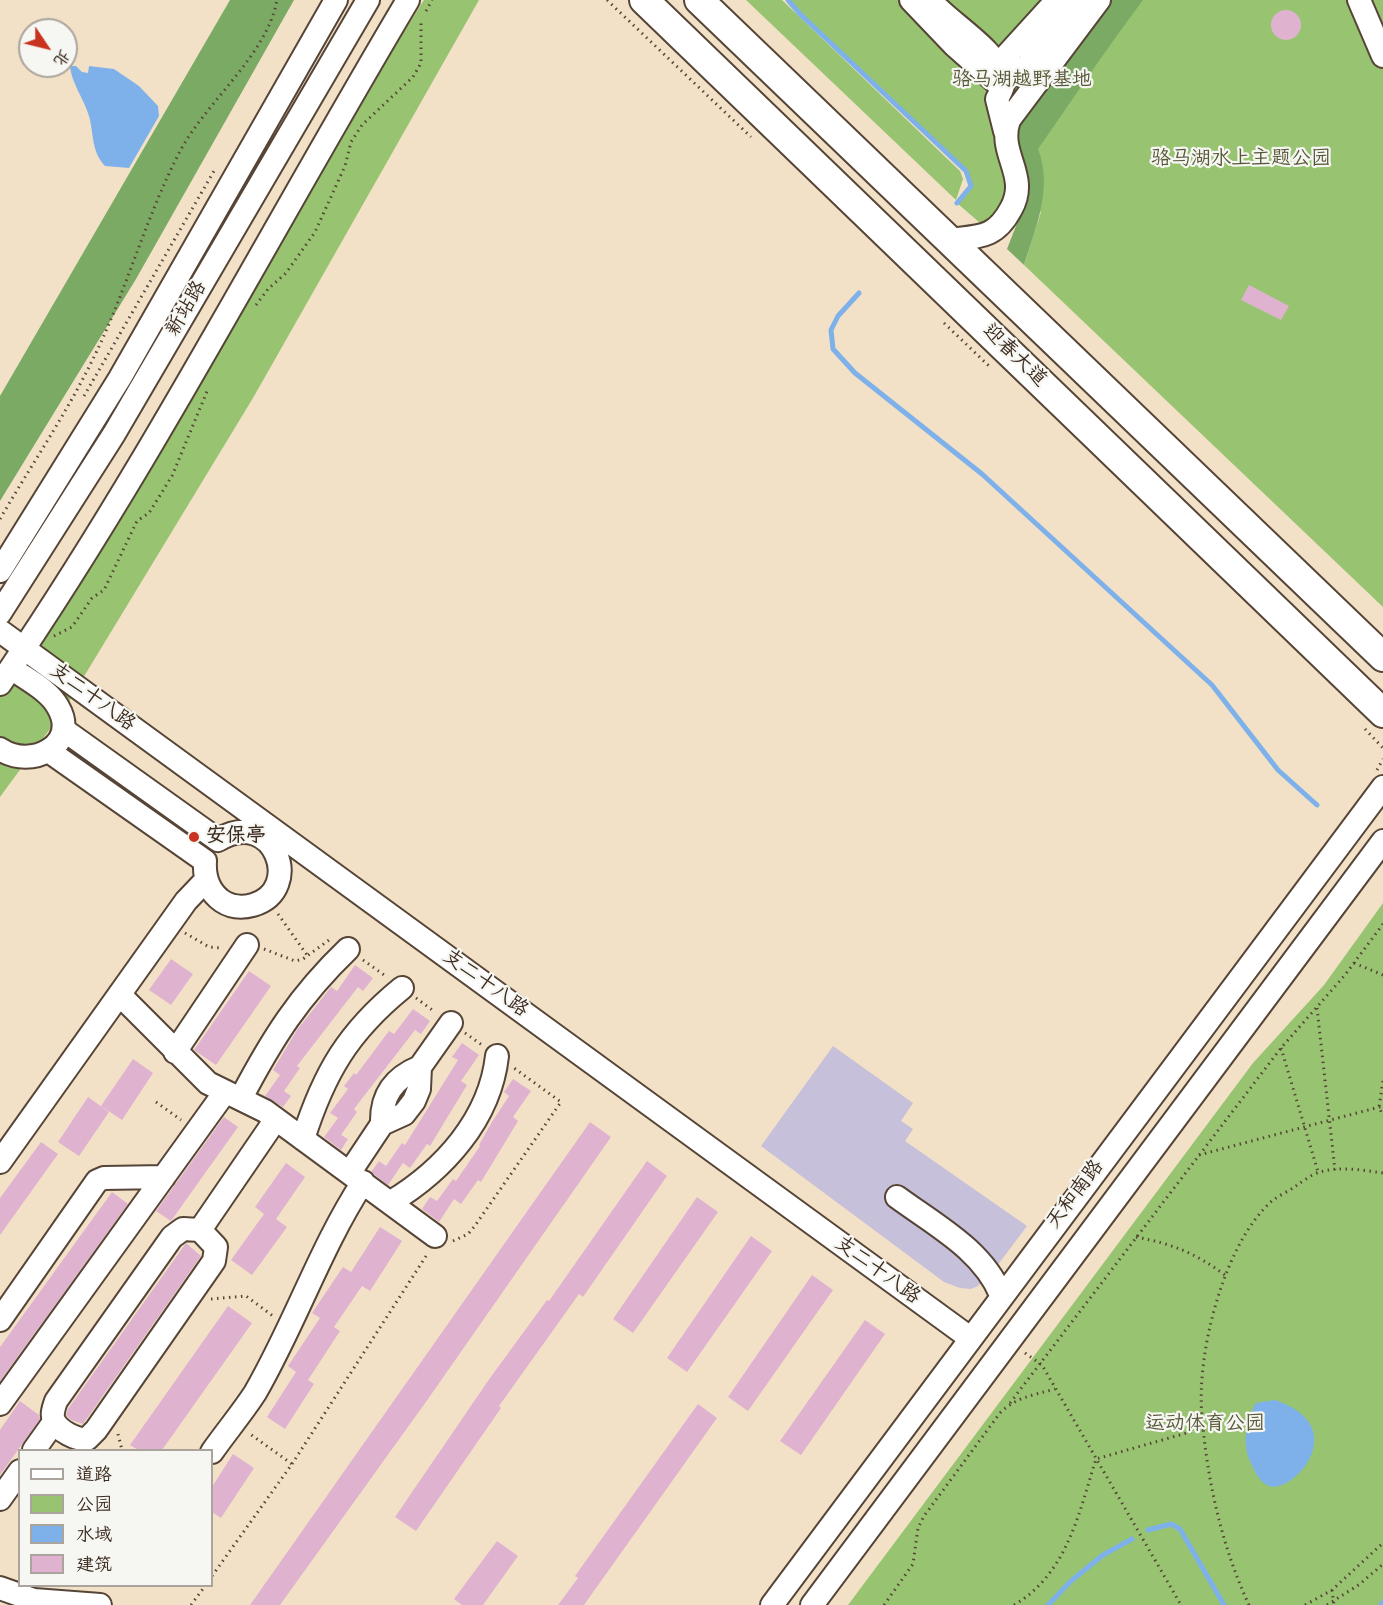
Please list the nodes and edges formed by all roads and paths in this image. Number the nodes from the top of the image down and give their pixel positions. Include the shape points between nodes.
1 (278, 0) edge
2 (336, 0) edge
3 (368, 0) edge
4 (408, 0) edge
5 (432, 0) edge
6 (644, 0) edge
7 (699, 0) edge
8 (911, 0) edge
9 (930, 0) edge
10 (1057, 0) edge
11 (1079, 0) edge
12 (1099, 0) edge
13 (1359, 0) edge
14 (1383, 56) edge
15 (1001, 77) junction
16 (1005, 131) junction
17 (218, 164) dead end
18 (948, 240) junction
19 (253, 310) dead end
20 (210, 385) dead end
21 (81, 401) dead end
22 (0, 519) edge
23 (0, 571) edge
24 (0, 613) edge
25 (0, 631) edge
26 (27, 644) junction
27 (1383, 657) edge
28 (5, 676) edge
29 (1383, 713) edge
30 (64, 730) junction
31 (0, 749) edge
32 (50, 752) junction
33 (131, 778) junction
34 (1383, 787) edge
35 (116, 798) junction
36 (184, 815) junction
37 (170, 836) junction
38 (218, 840) junction
39 (1383, 841) edge
40 (206, 870) junction
41 (267, 897) junction
42 (1383, 924) edge
43 (247, 945) dead end
44 (348, 949) dead end
45 (1354, 963) junction
46 (1383, 975) edge
47 (314, 982) junction
48 (402, 988) dead end
49 (120, 995) junction
50 (1317, 1007) junction
51 (451, 1023) dead end
52 (1281, 1048) junction
53 (176, 1052) junction
54 (497, 1056) dead end
55 (1383, 1081) edge
56 (233, 1095) junction
57 (156, 1102) dead end
58 (561, 1102) dead end
59 (1381, 1107) edge
60 (1383, 1116) edge
61 (276, 1119) junction
62 (1329, 1120) junction
63 (1305, 1127) junction
64 (197, 1131) junction
65 (303, 1139) junction
66 (1199, 1155) junction
67 (0, 1162) edge
68 (1335, 1170) junction
69 (1318, 1172) junction
70 (1383, 1173) edge
71 (164, 1177) junction
72 (356, 1177) junction
73 (897, 1197) dead end
74 (391, 1202) junction
75 (200, 1230) junction
76 (436, 1237) junction
77 (1136, 1238) junction
78 (1225, 1275) junction
79 (1001, 1295) junction
80 (187, 1301) junction
81 (0, 1320) edge
82 (289, 1327) junction
83 (969, 1338) junction
84 (1009, 1341) junction
85 (1040, 1364) junction
86 (1055, 1389) junction
87 (1010, 1403) junction
88 (0, 1404) edge
89 (54, 1422) junction
90 (234, 1422) junction
91 (1204, 1428) junction
92 (35, 1449) edge
93 (213, 1451) edge
94 (1096, 1459) junction
95 (292, 1464) junction
96 (18, 1474) edge
97 (0, 1499) edge
98 (1383, 1543) edge
99 (1383, 1564) edge
100 (213, 1575) edge
101 (204, 1587) edge
102 (1332, 1590) junction
103 (3, 1595) edge
104 (92, 1600) edge
105 (1334, 1603) edge
106 (191, 1605) edge
107 (772, 1605) edge
108 (812, 1605) edge
109 (884, 1605) edge
110 (1014, 1605) edge
111 (1181, 1605) edge
112 (1249, 1605) edge
113 (1305, 1605) edge
114 (1327, 1605) edge

1 - 22 path via 264,38 199,118 177,155 92,361
2 - 23 street, 新站路 via 120,378
3 - 24 street, 新站路 via 114,434
4 - 26 street via 188,380
5 - 19 path via 419,23 421,63 413,77 362,125 351,142 345,166 315,232
6 - 29 main road, 迎春大道
7 - 18 main road, 迎春大道
8 - 15 street via 954,45
9 - 15 street via 987,52
10 - 15 street
11 - 15 street via 1029,65 1018,74
12 - 16 street via 1009,120
13 - 14 street
15 - 16 street via 997,99
16 - 18 street via 1019,186 1015,203 1005,221 991,234
17 - 21 path
18 - 27 main road, 迎春大道
20 - 26 path via 168,484 149,513 137,521 104,590 92,598 72,627 60,635
25 - 26 street, 支二十八路
26 - 28 street
26 - 83 street, 支二十八路
28 - 30 street via 52,698 64,721
30 - 32 street
30 - 33 street
31 - 32 street via 22,758
32 - 35 street
33 - 35 street
33 - 36 street
34 - 79 street, 天和南路
35 - 37 street
36 - 37 street
36 - 38 street
37 - 40 street
38 - 40 street
38 - 41 street via 238,831 250,832 271,844 280,872
39 - 84 street, 天和南路
40 - 41 street via 217,897 237,906 255,905
40 - 49 street
41 - 47 path via 307,955
42 - 45 path
43 - 53 street
44 - 47 street
45 - 46 path
45 - 50 path
47 - 56 street
48 - 65 street via 368,1018 333,1063
49 - 53 street
49 - 67 street
50 - 52 path
50 - 62 path
51 - 72 street via 420,1067 414,1101 404,1114 382,1124
52 - 63 path
52 - 66 path
53 - 56 street via 208,1083
54 - 74 street via 495,1074 483,1105 459,1143 435,1171
55 - 59 path
56 - 61 street
56 - 64 street
57 - 64 path
58 - 76 path via 468,1234 453,1241
59 - 60 path
59 - 62 path
61 - 65 street
61 - 75 street
62 - 63 path
62 - 68 path
63 - 66 path
63 - 69 path
64 - 71 street
65 - 72 street
66 - 77 path
68 - 69 path
68 - 70 path via 1353,1168
69 - 78 path via 1272,1201 1248,1230
71 - 81 street via 97,1181
71 - 88 street
72 - 74 street
72 - 82 street
73 - 79 street via 971,1252 996,1282
74 - 76 street
75 - 80 street via 214,1242 217,1253
75 - 89 street via 183,1229 172,1237 56,1401
76 - 95 path
77 - 78 path via 1173,1244 1203,1258
77 - 85 path
78 - 91 path via 1215,1305 1201,1383
79 - 83 street, 天和南路
80 - 82 path via 246,1296
80 - 89 street via 87,1439 79,1440
82 - 90 street via 254,1394
83 - 107 street, 天和南路
84 - 85 path
84 - 108 street, 天和南路
85 - 86 path
85 - 87 path
86 - 87 path
86 - 94 path
87 - 109 path via 924,1516 918,1528 913,1564
89 - 92 street
90 - 93 street
90 - 95 path
91 - 94 path
91 - 112 path via 1222,1529 1233,1570
94 - 110 path via 1065,1551 1041,1583
94 - 111 path
95 - 100 path
96 - 97 street
98 - 102 path
99 - 105 path
101 - 106 path
102 - 105 path
102 - 113 path
103 - 104 street via 34,1600
105 - 114 path

